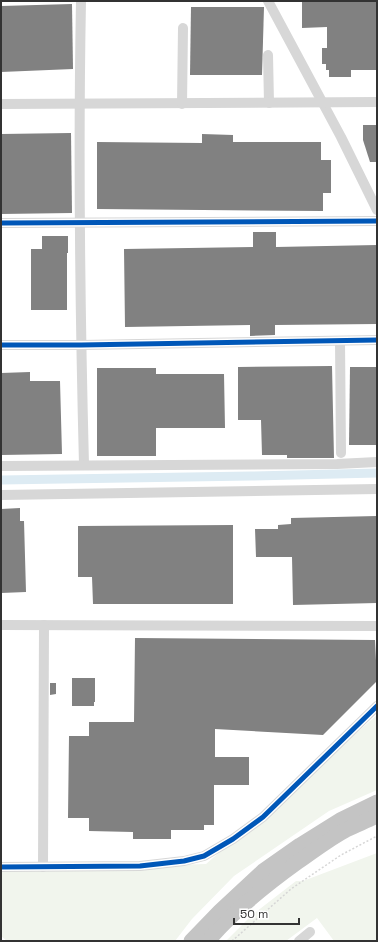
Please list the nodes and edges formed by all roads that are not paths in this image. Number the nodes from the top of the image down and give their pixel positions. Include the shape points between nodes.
1 (81, 1) edge
2 (268, 1) edge
3 (183, 28) dead end
4 (268, 55) dead end
5 (377, 102) edge
6 (269, 103) junction
7 (323, 103) junction
8 (1, 104) edge
9 (79, 104) junction
10 (182, 104) junction
11 (377, 210) edge
12 (377, 221) edge
13 (1, 223) edge
14 (80, 223) junction
15 (377, 340) edge
16 (340, 341) junction
17 (1, 345) edge
18 (80, 345) junction
19 (341, 453) dead end
20 (377, 462) edge
21 (84, 465) junction
22 (1, 466) edge
23 (377, 489) edge
24 (1, 495) edge
25 (1, 625) edge
26 (44, 625) junction
27 (377, 626) edge
28 (377, 706) edge
29 (377, 802) edge
30 (377, 816) edge
31 (43, 866) junction
32 (1, 867) edge
33 (310, 932) dead end
34 (191, 941) edge
35 (208, 941) edge
36 (299, 941) edge

1 - 9 street
2 - 7 street
3 - 10 street
4 - 6 street
5 - 7 street
6 - 7 street
6 - 10 street
7 - 11 street
8 - 9 street
9 - 10 street
9 - 14 street
12 - 14 street
13 - 14 street
14 - 18 street
15 - 16 street
16 - 18 street
16 - 19 street
17 - 18 street
18 - 21 street
20 - 21 street
21 - 22 street
23 - 24 street
25 - 26 street
26 - 27 street
26 - 31 street
28 - 31 street via 263,817 204,856 140,866
29 - 34 highway via 340,820 263,871
30 - 35 highway via 346,831 289,868 228,919
31 - 32 street
33 - 36 street

